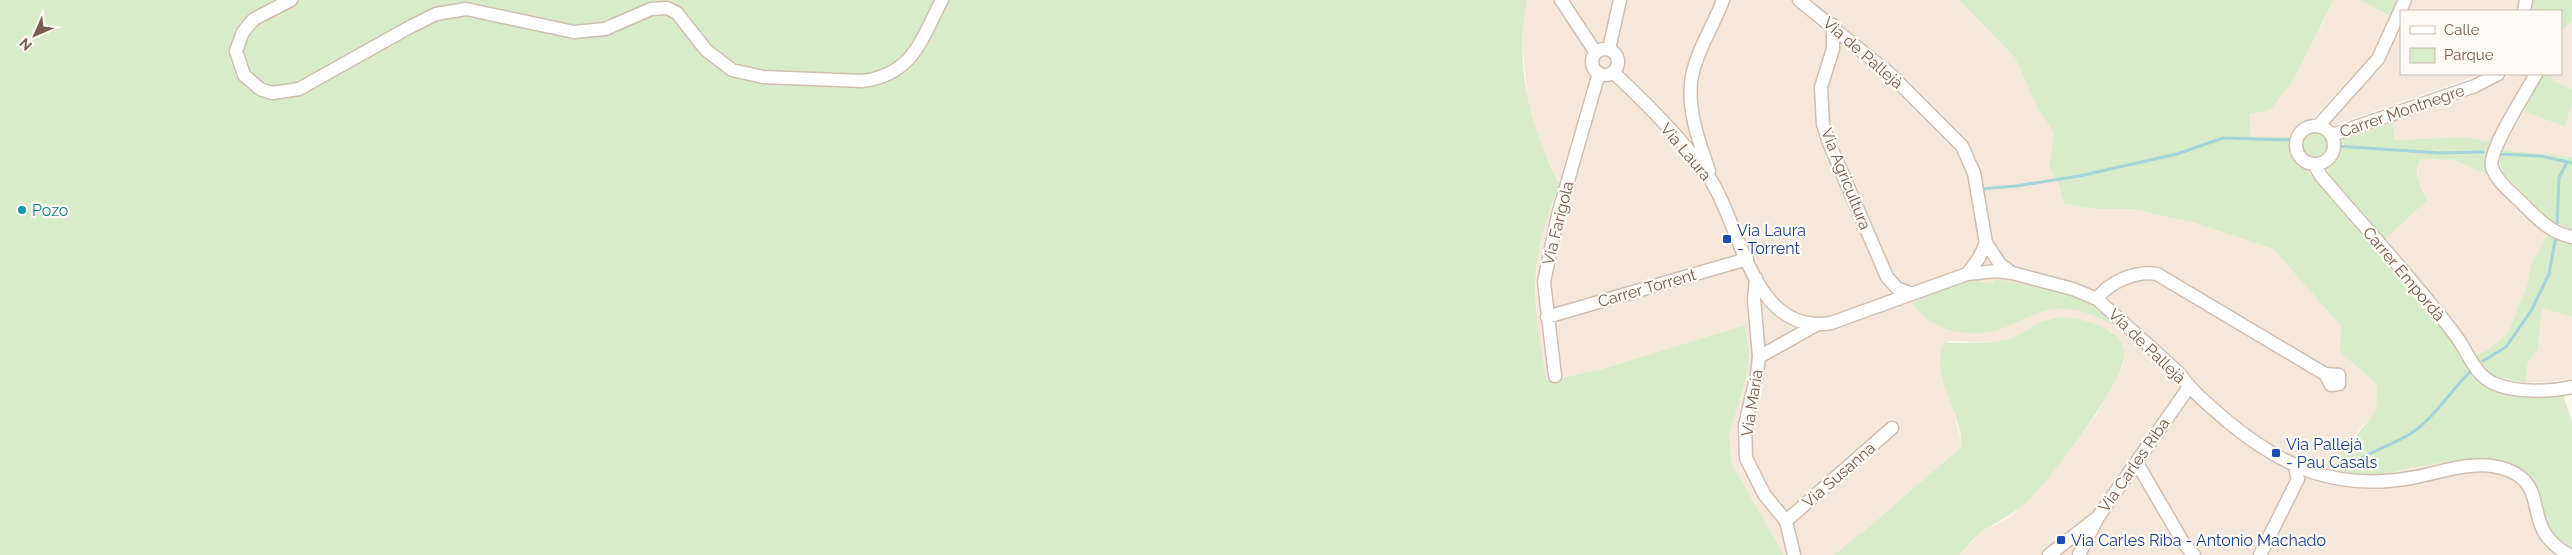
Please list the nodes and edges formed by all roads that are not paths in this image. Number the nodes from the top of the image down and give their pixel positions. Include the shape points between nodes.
1 (291, 0) edge
2 (942, 0) edge
3 (1561, 0) edge
4 (1620, 0) edge
5 (1723, 0) edge
6 (1799, 0) edge
7 (2400, 11) edge
8 (1833, 25) junction
9 (1856, 46) junction
10 (1609, 49) junction
11 (1833, 49) junction
12 (1596, 53) junction
13 (1613, 72) junction
14 (1599, 73) junction
15 (2496, 75) edge
16 (2535, 75) edge
17 (2318, 126) junction
18 (2332, 135) junction
19 (2314, 164) junction
20 (1712, 183) junction
21 (2572, 237) edge
22 (1986, 243) junction
23 (1747, 259) junction
24 (2012, 273) junction
25 (1967, 274) junction
26 (1887, 277) junction
27 (1756, 278) junction
28 (1912, 294) junction
29 (2097, 299) junction
30 (1879, 306) junction
31 (1547, 317) junction
32 (1816, 325) junction
33 (1759, 358) junction
34 (2325, 374) dead end
35 (1555, 376) dead end
36 (2189, 387) junction
37 (2572, 387) edge
38 (1892, 428) dead end
39 (2137, 463) junction
40 (2296, 467) junction
41 (2098, 517) junction
42 (1786, 521) junction
43 (1794, 555) edge
44 (2049, 555) edge
45 (2079, 555) edge
46 (2194, 555) edge
47 (2260, 555) edge
48 (2569, 555) edge

1 - 2 street via 254,19 243,32 236,51 244,75 260,89 272,93 299,89 436,14 466,9 574,32 605,29 651,9 667,8 677,13 706,50 732,70 762,77 879,79 906,63 918,49
3 - 12 street
4 - 10 street
5 - 20 street via 1692,75 1691,92 1698,142
6 - 8 street, Via de Pallejà
7 - 17 street via 2378,59
8 - 9 street, Via de Pallejà
8 - 11 street, Via Agricultura
9 - 11 street
9 - 22 street, Via de Pallejà via 1890,74 1962,146 1974,172
10 - 12 street
10 - 13 street via 1618,58 1618,66
11 - 26 street, Via Agricultura via 1821,87 1823,124
12 - 14 street via 1593,63
13 - 14 street
13 - 20 street, Via Laura via 1680,141
14 - 31 street, Via Farigola via 1558,215 1544,282
15 - 18 street, Carrer Montnegre via 2475,86
16 - 21 street via 2500,138 2491,160 2492,168 2546,226
17 - 18 street
17 - 19 street via 2303,131 2297,144 2301,157
18 - 19 street via 2333,153 2328,160
19 - 37 street, Carrer Empordà via 2456,337 2477,370 2493,383 2532,390
20 - 23 street, Via Laura
22 - 24 street, Via de Pallejà via 2000,264
22 - 25 street
23 - 27 street, Via Laura
23 - 31 street, Carrer Torrent
24 - 25 street
24 - 29 street, Via de Pallejà via 2073,289
25 - 28 street
26 - 28 street, Via Agricultura via 1897,288
26 - 30 street via 1887,288
27 - 32 street, Via Laura via 1767,298 1788,317
27 - 33 street, Via Maria via 1754,299
28 - 30 street
29 - 34 street via 2110,284 2140,273 2157,274
29 - 36 street, Via de Pallejà via 2172,367
30 - 32 street
31 - 35 street, Via Farigola
32 - 33 street, Via Maria
33 - 42 street, Via Maria via 1745,426 1746,458 1764,494
36 - 39 street, Via Carles Riba
36 - 40 street, Via de Pallejà via 2255,443
38 - 42 street, Via Susanna
39 - 41 street, Via Carles Riba
39 - 46 street via 2184,544
40 - 47 street via 2298,479
40 - 48 street, Via de Pallejà via 2345,479 2378,481 2472,465 2506,470 2525,482 2543,530 2553,544
41 - 44 street, Via Carles Riba
41 - 45 street
42 - 43 street, Via Maria

